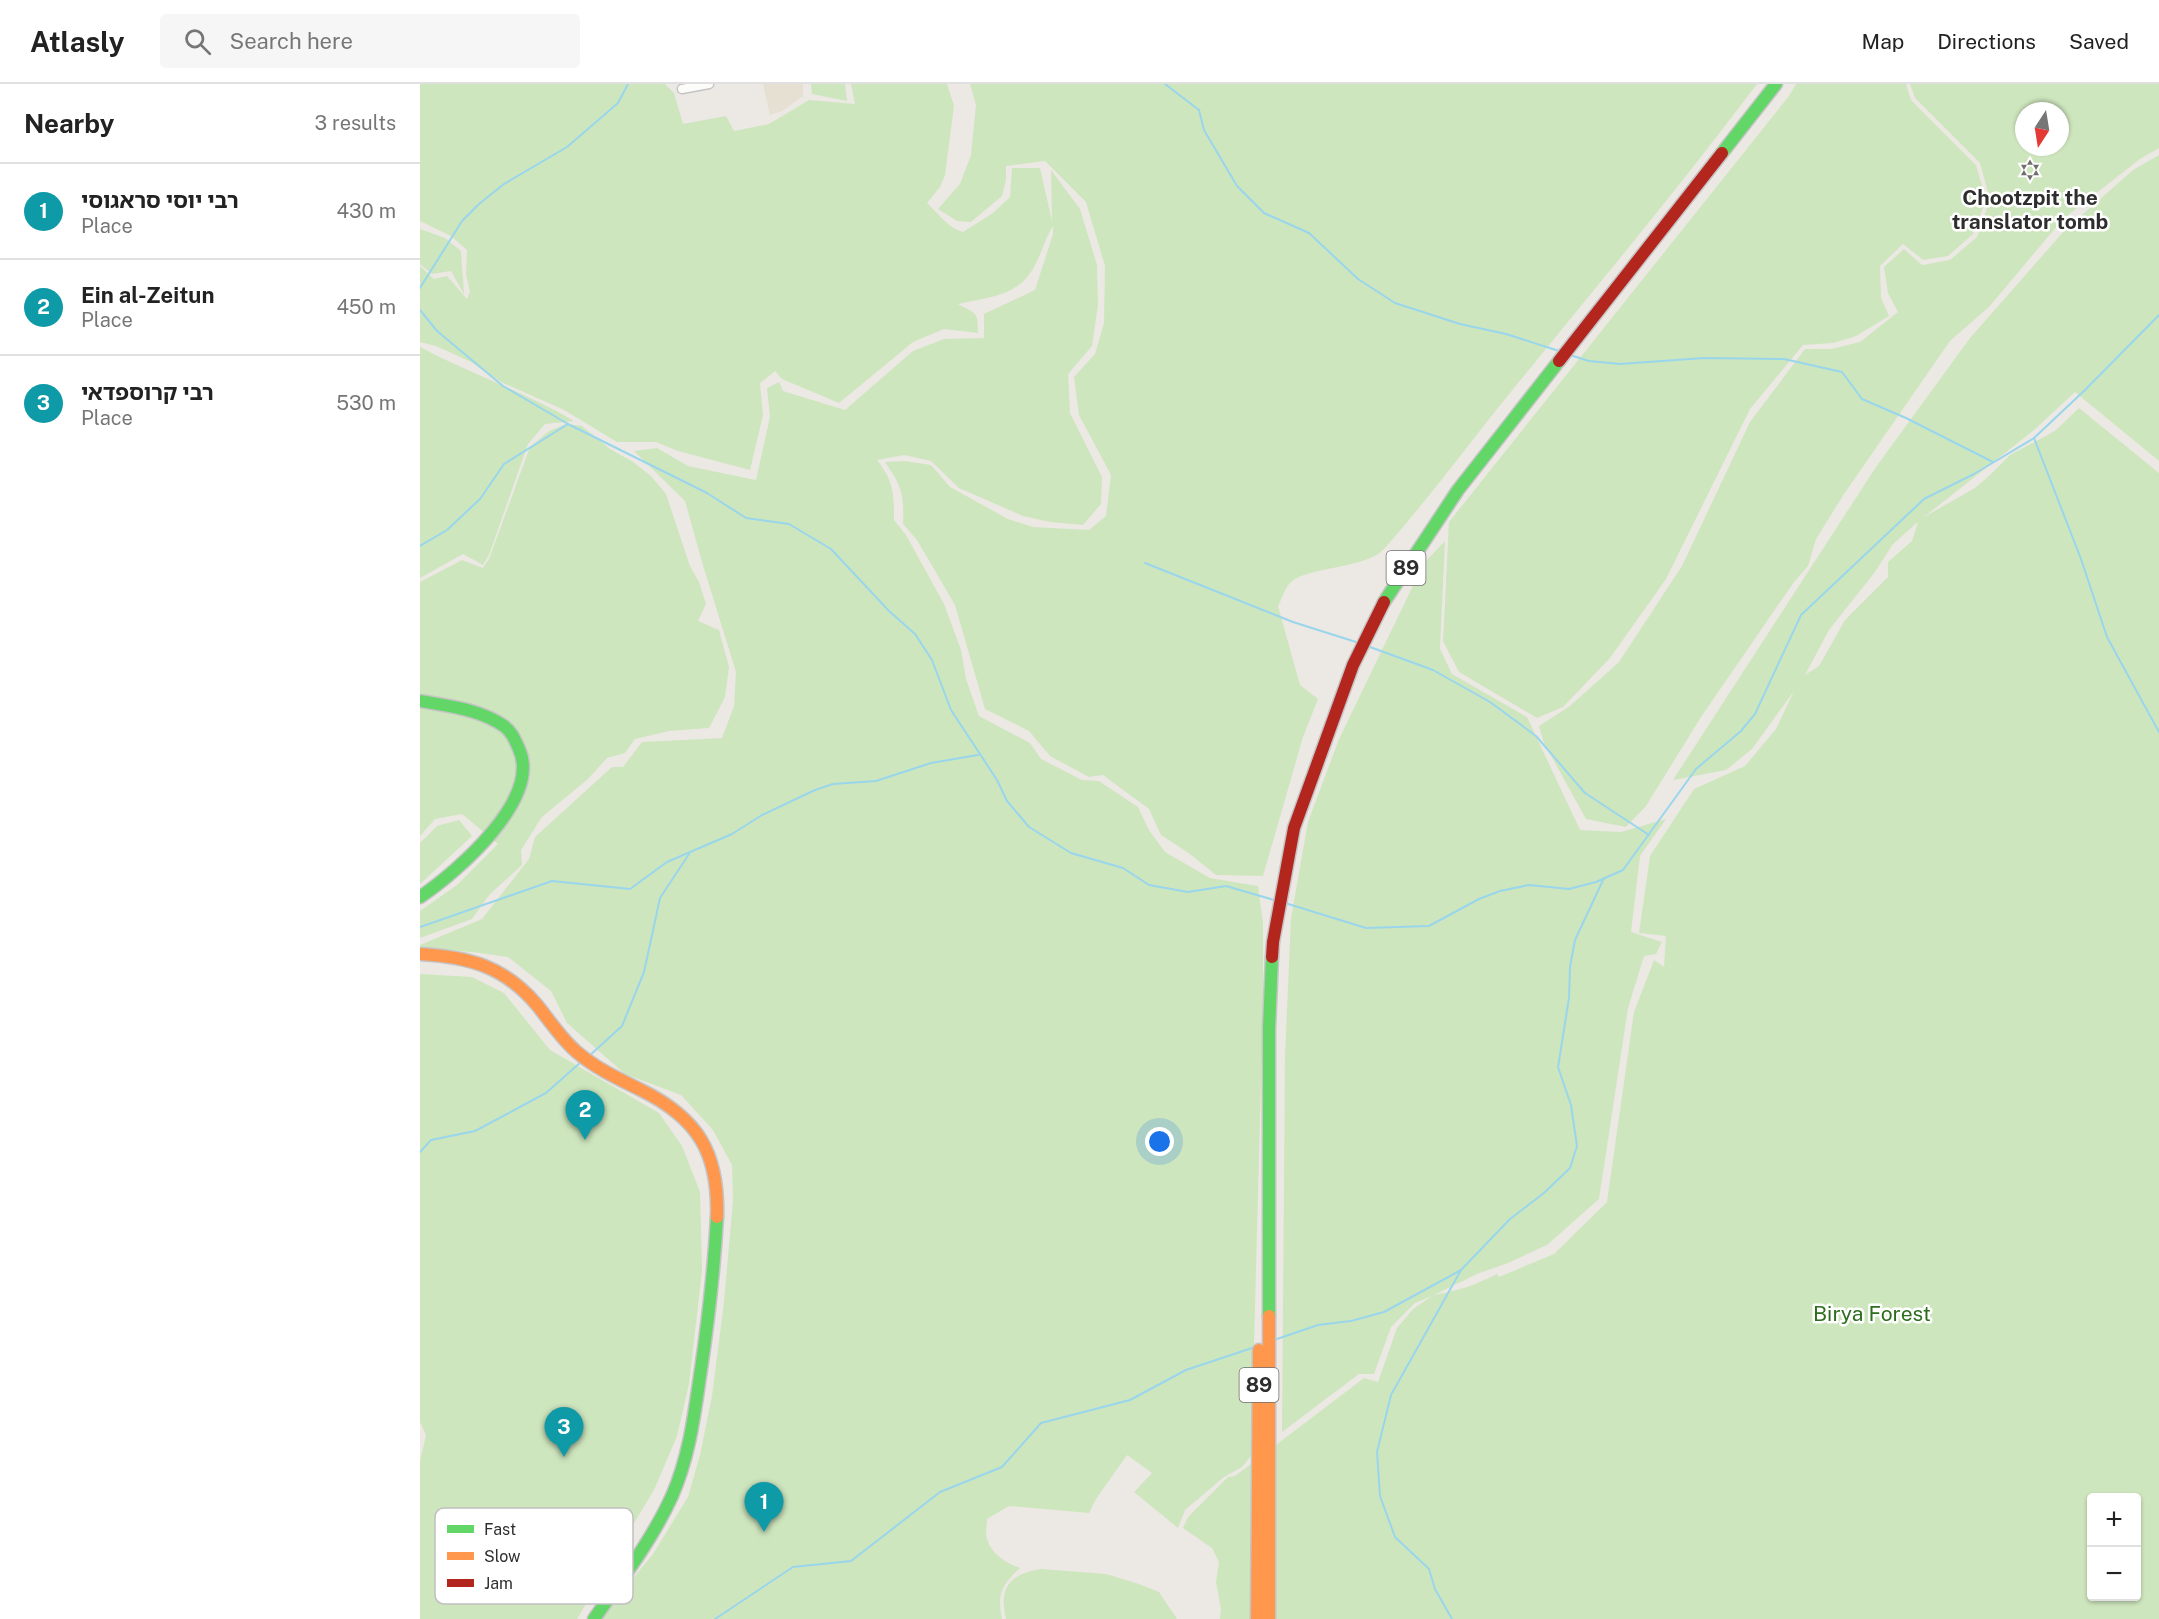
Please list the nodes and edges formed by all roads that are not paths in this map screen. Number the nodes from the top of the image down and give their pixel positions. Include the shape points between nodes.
1 (709, 84) edge
2 (1776, 84) edge
3 (682, 89) dead end
4 (420, 701) edge
5 (420, 897) edge
6 (420, 954) edge
7 (1269, 1152) junction
8 (633, 1563) edge
9 (604, 1604) edge
10 (594, 1619) edge
11 (1257, 1619) edge
12 (1269, 1619) edge

1 - 3 street
2 - 7 main road, 89 via 1458,490 1385,601 1353,665 1294,828 1273,942
4 - 5 main road via 494,720 513,734 522,753 524,770 520,788 500,822 466,862
6 - 8 main road via 466,960 507,976 579,1054 682,1115 704,1142 712,1164 717,1217 707,1328 689,1442 681,1475 666,1508
7 - 11 main road, 89 via 1259,1320
7 - 12 main road, 89
9 - 10 main road

